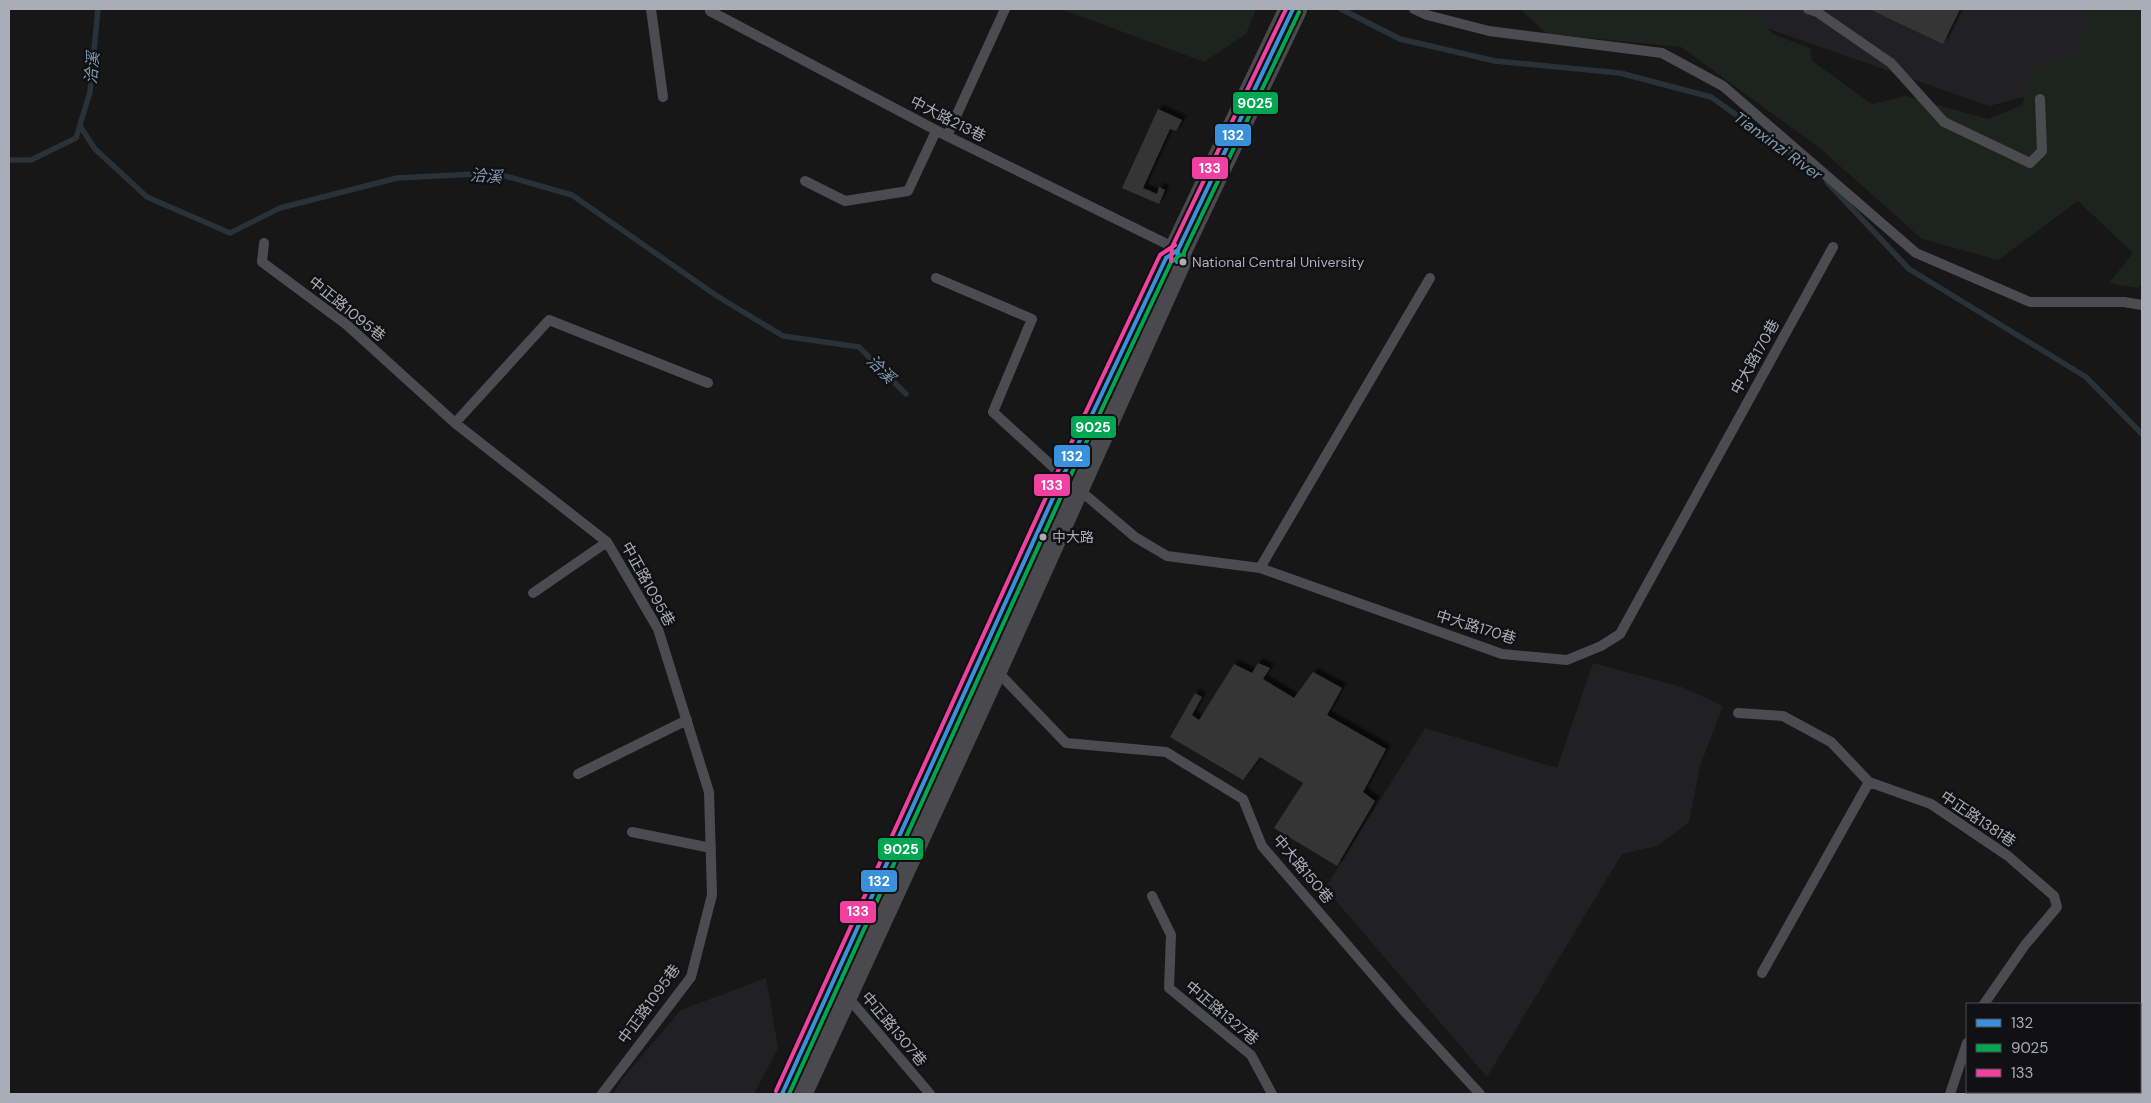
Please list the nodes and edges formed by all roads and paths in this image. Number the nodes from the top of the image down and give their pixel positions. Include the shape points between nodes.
1 (651, 9) edge
2 (709, 9) edge
3 (1005, 9) edge
4 (1414, 9) edge
5 (1808, 9) edge
6 (1292, 12) edge
7 (663, 97) dead end
8 (2040, 99) dead end
9 (936, 131) junction
10 (946, 136) junction
11 (805, 181) dead end
12 (264, 243) dead end
13 (1833, 247) dead end
14 (1178, 250) junction
15 (936, 278) dead end
16 (1430, 278) dead end
17 (2142, 305) edge
18 (708, 383) dead end
19 (455, 423) junction
20 (1069, 481) junction
21 (608, 542) junction
22 (1260, 568) junction
23 (533, 593) dead end
24 (987, 663) junction
25 (1738, 713) dead end
26 (687, 720) junction
27 (578, 774) dead end
28 (1869, 782) junction
29 (632, 832) dead end
30 (711, 848) junction
31 (1152, 896) dead end
32 (1762, 973) dead end
33 (839, 989) junction
34 (1985, 1003) edge
35 (1966, 1046) edge
36 (602, 1094) edge
37 (782, 1094) edge
38 (798, 1094) edge
39 (930, 1094) edge
40 (1272, 1094) edge
41 (1480, 1094) edge
42 (1950, 1094) edge

1 - 7 lane
2 - 9 lane, 中大路213巷
3 - 10 lane
4 - 17 lane via 1488,32 1662,53 1723,86 1916,253 2030,302 2124,302
5 - 8 lane via 1891,63 1944,122 2030,163 2042,151
6 - 14 street
9 - 10 lane, 中大路213巷
9 - 11 lane via 908,191 845,201
10 - 14 lane, 中大路213巷
12 - 19 lane, 中正路1095巷 via 262,262 347,325
13 - 22 lane, 中大路170巷 via 1620,634 1601,646 1567,660 1502,654
14 - 20 street via 1177,262
15 - 20 lane, 中大路170巷 via 1032,319 994,412
16 - 22 lane
18 - 19 lane via 549,320
19 - 21 lane, 中正路1095巷
20 - 22 lane, 中大路170巷 via 1135,538 1168,556
20 - 24 street
21 - 23 lane
21 - 26 lane, 中正路1095巷 via 658,629
24 - 33 street
24 - 41 lane, 中大路150巷 via 1066,744 1166,752 1243,799 1262,846
25 - 28 lane, 中正路1381巷 via 1783,716 1832,742
26 - 27 lane
26 - 30 lane, 中正路1095巷 via 709,792
28 - 32 lane
28 - 34 lane, 中正路1381巷 via 1931,804 2008,856 2054,896 2057,907 2025,945
29 - 30 lane
30 - 36 lane, 中正路1095巷 via 712,895 691,977
31 - 40 lane, 中正路1327巷 via 1171,935 1169,988 1251,1055
33 - 37 street
33 - 38 street
33 - 39 lane, 中正路1307巷
35 - 42 lane

